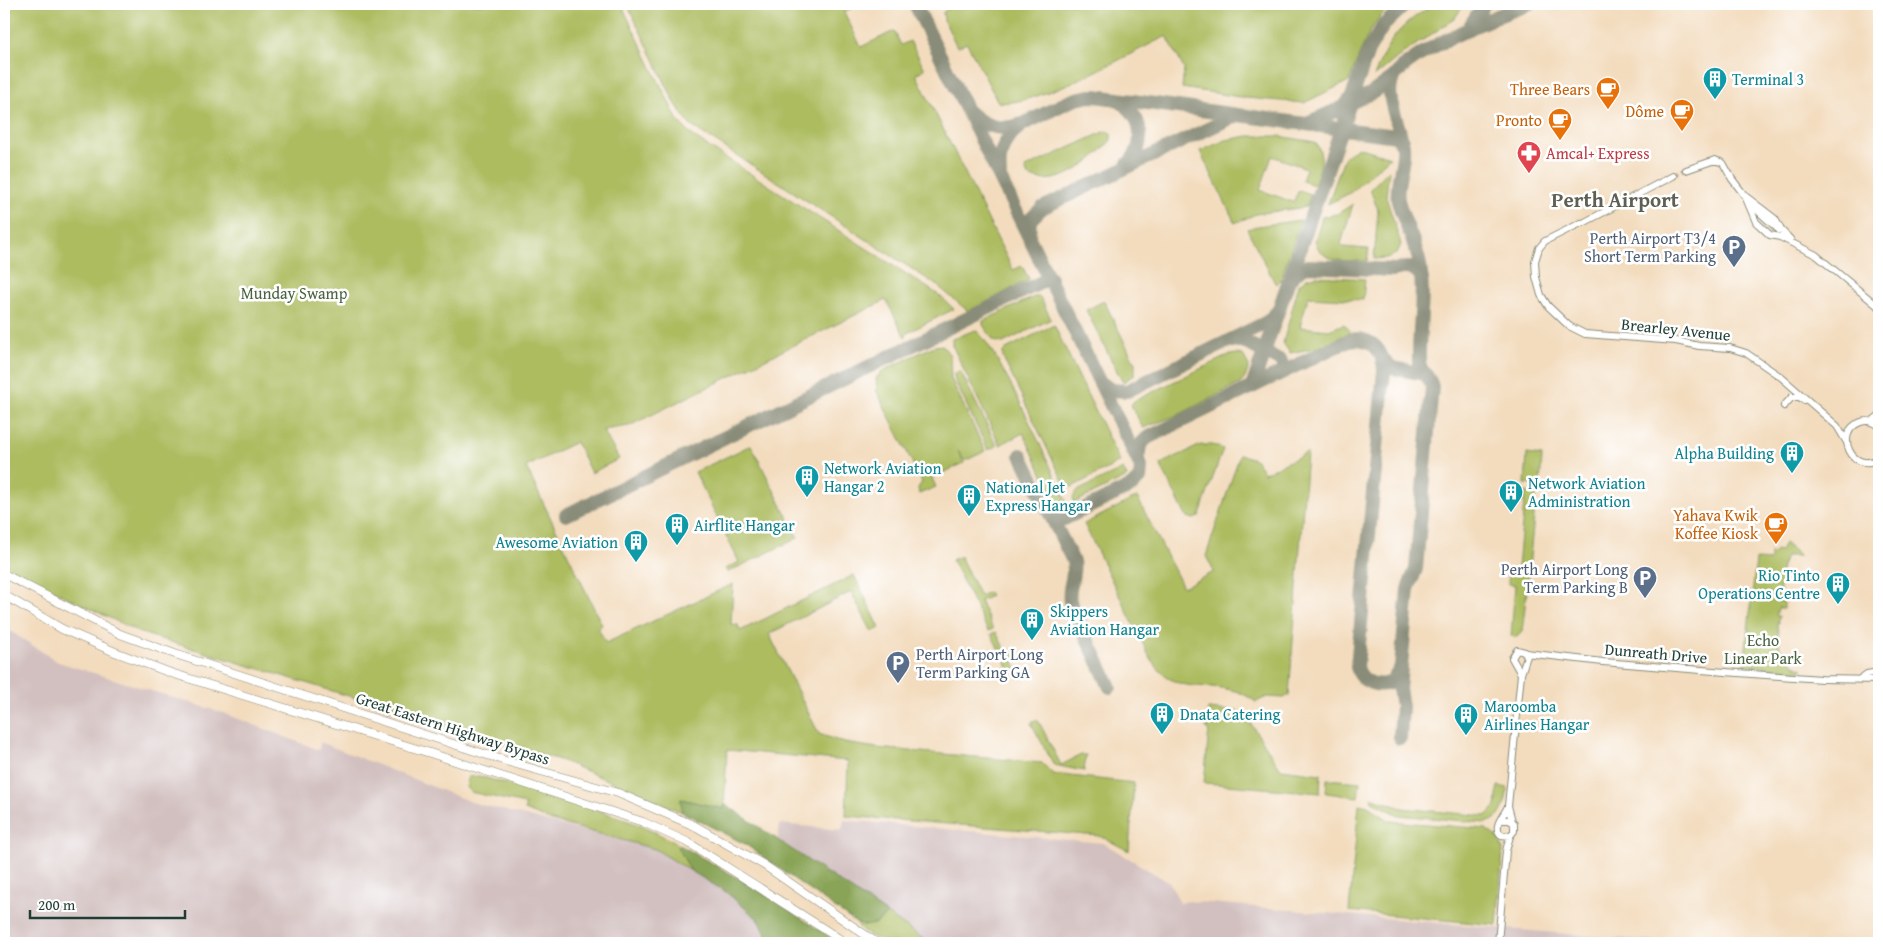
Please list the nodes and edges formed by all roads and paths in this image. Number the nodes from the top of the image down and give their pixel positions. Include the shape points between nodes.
1 (1686, 170) tunnel mouth
2 (1673, 176) tunnel mouth
3 (1749, 198) junction
4 (1781, 235) junction
5 (1798, 247) junction
6 (1879, 307) edge
7 (1784, 406) dead end
8 (1819, 410) junction
9 (1879, 416) edge
10 (1870, 422) junction
11 (1879, 426) edge
12 (1846, 441) junction
13 (1879, 458) edge
14 (1870, 462) junction
15 (1879, 466) edge
16 (4, 574) edge
17 (4, 595) edge
18 (1526, 653) junction
19 (1540, 656) junction
20 (1525, 662) junction
21 (1516, 663) junction
22 (1879, 672) edge
23 (1521, 674) junction
24 (1860, 679) junction
25 (1879, 680) edge
26 (1508, 806) junction
27 (1502, 820) junction
28 (1512, 821) junction
29 (1501, 835) junction
30 (1510, 836) junction
31 (1506, 851) junction
32 (846, 943) edge
33 (877, 943) edge
34 (1498, 943) edge

1 - 3 main road via 1721,161
2 - 8 main road, Brearley Avenue via 1545,241 1535,261 1538,289 1548,306 1585,334 1676,341 1737,350 1762,362
3 - 4 main road
3 - 4 main road via 1752,211
4 - 5 main road
4 - 5 main road
5 - 6 main road via 1827,263
7 - 8 main road via 1797,396
8 - 12 main road, Brearley Avenue via 1837,426
9 - 10 main road
10 - 11 main road
10 - 12 main road via 1855,425
12 - 14 main road, Brearley Avenue via 1855,459
13 - 14 main road
14 - 15 main road
16 - 33 highway, Great Eastern Highway Bypass via 120,634 166,651 509,762 618,793 695,826 764,865
17 - 32 highway, Great Eastern Highway Bypass via 62,629 171,673 643,822 689,843
18 - 19 main road, Dunreath Drive
18 - 20 main road
18 - 21 main road via 1520,649 1514,652 1512,658
19 - 20 main road, Dunreath Drive
19 - 24 main road, Dunreath Drive via 1813,679
20 - 21 main road
20 - 23 main road
21 - 23 main road
22 - 24 main road, Dunreath Drive
23 - 26 main road
24 - 25 main road, Dunreath Drive
26 - 27 main road
26 - 28 main road
27 - 28 main road
27 - 29 main road via 1497,827
28 - 30 main road via 1515,829
29 - 30 main road
29 - 31 main road
30 - 31 main road
31 - 34 main road

